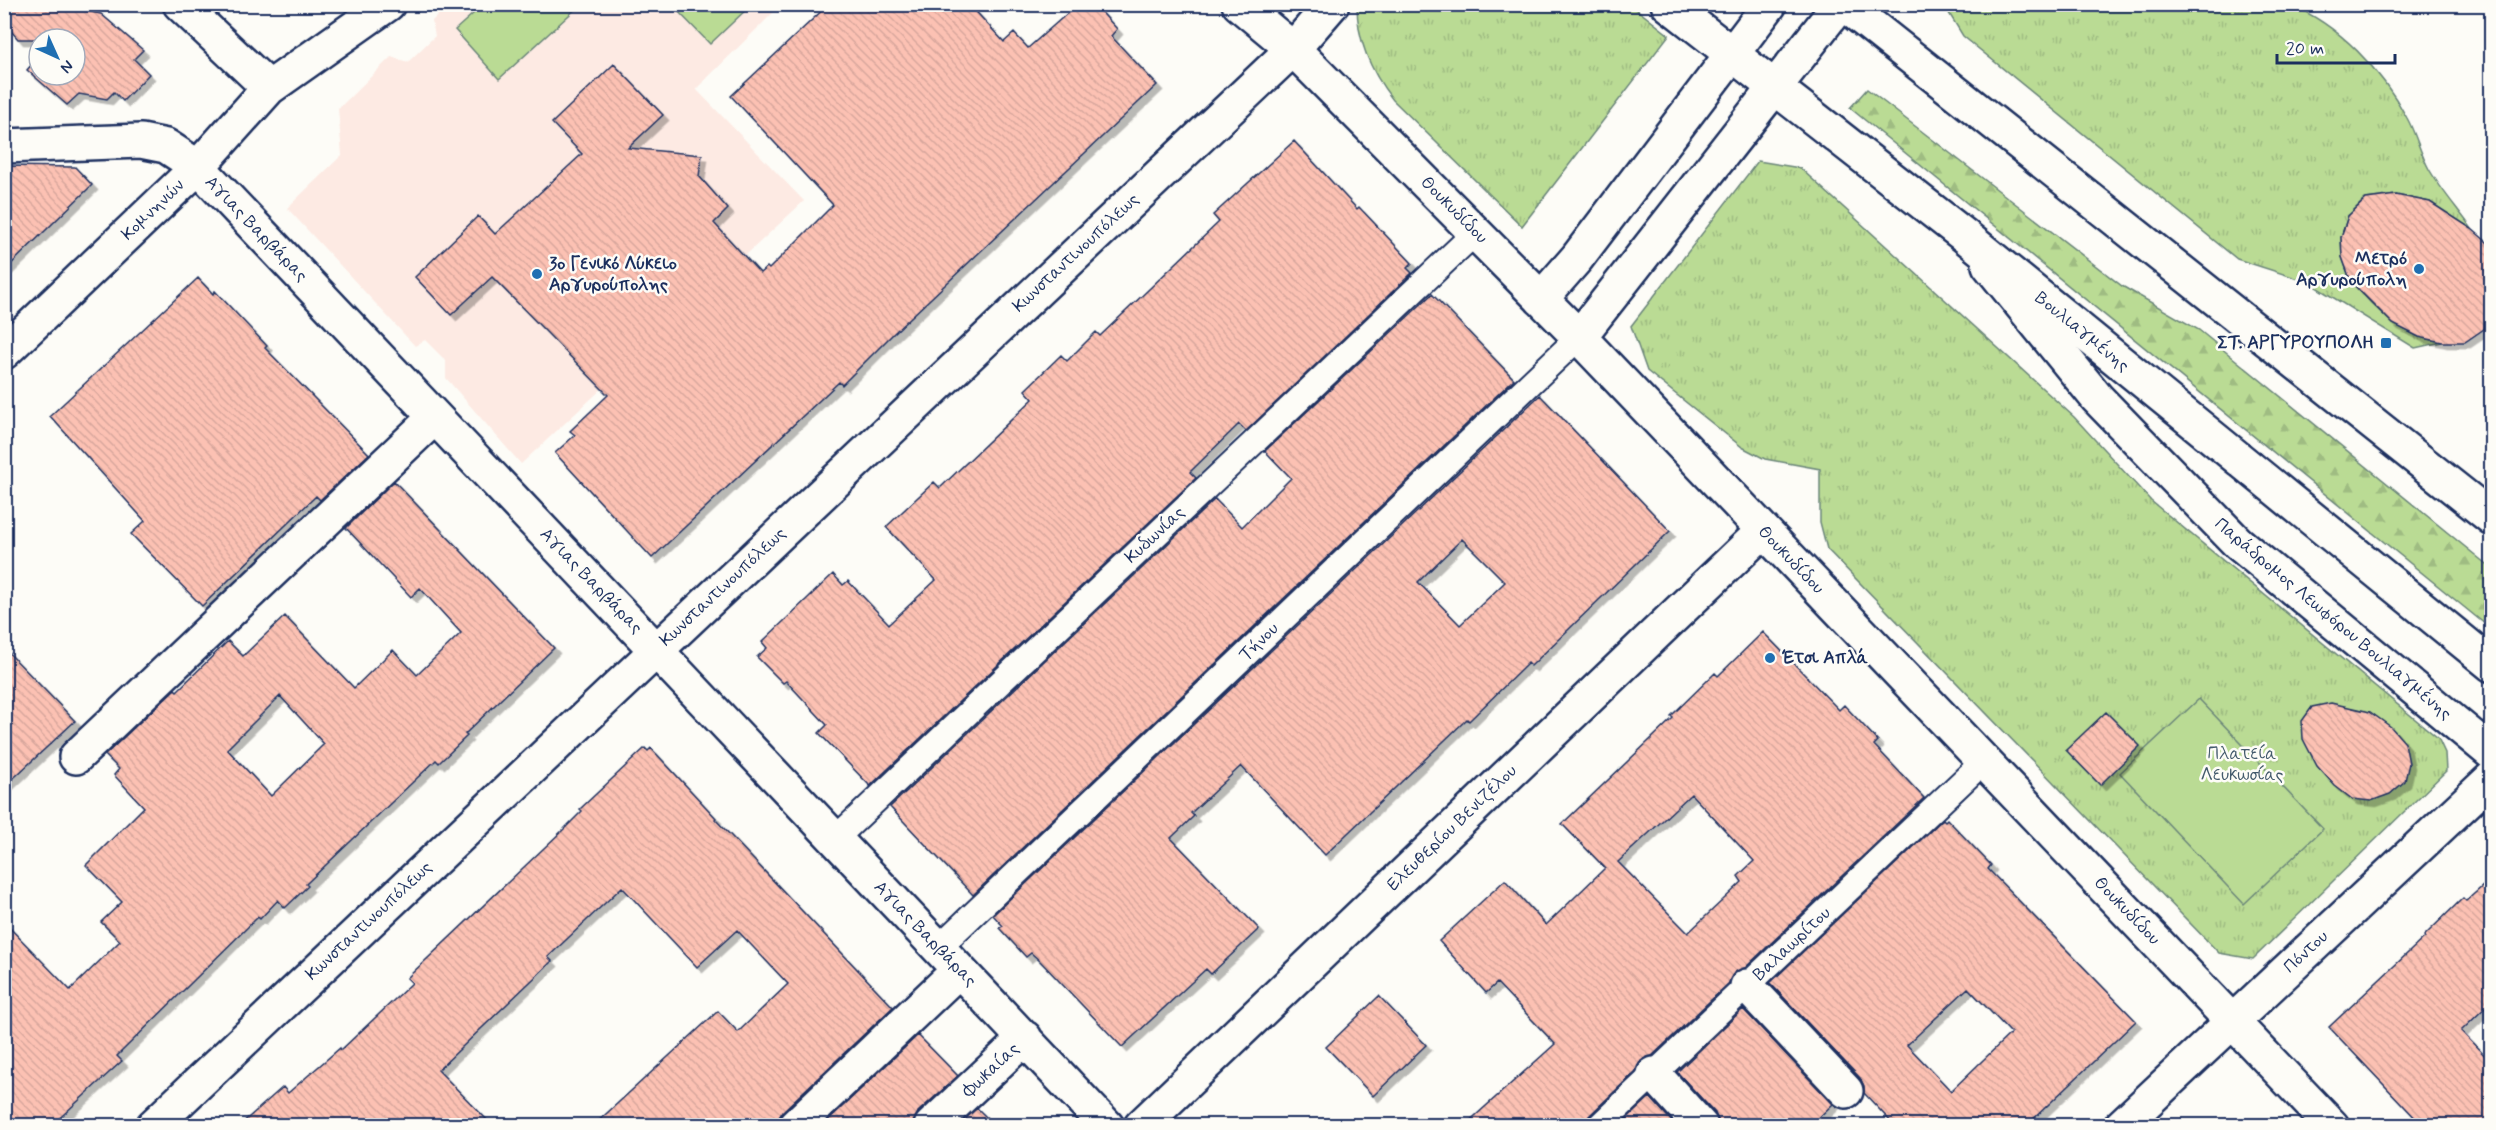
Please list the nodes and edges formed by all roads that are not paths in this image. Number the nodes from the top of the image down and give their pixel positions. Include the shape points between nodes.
1 (180, 4) edge
2 (388, 4) edge
3 (1239, 4) edge
4 (1332, 4) edge
5 (1668, 4) edge
6 (1770, 4) edge
7 (1840, 4) edge
8 (1844, 4) edge
9 (1293, 49) junction
10 (1732, 54) junction
11 (269, 88) junction
12 (1776, 88) junction
13 (4, 146) edge
14 (198, 168) junction
15 (1476, 232) junction
16 (1965, 236) junction
17 (1541, 299) junction
18 (1579, 337) junction
19 (4, 352) edge
20 (435, 417) junction
21 (2492, 518) edge
22 (1763, 531) junction
23 (656, 650) junction
24 (2492, 665) edge
25 (2492, 753) edge
26 (76, 758) dead end
27 (1984, 761) junction
28 (2492, 778) edge
29 (835, 839) junction
30 (948, 959) junction
31 (1747, 986) junction
32 (2232, 1021) junction
33 (1024, 1038) junction
34 (1654, 1074) junction
35 (1846, 1091) dead end
36 (153, 1125) edge
37 (795, 1125) edge
38 (931, 1125) edge
39 (1107, 1125) edge
40 (1141, 1125) edge
41 (1599, 1125) edge
42 (1701, 1125) edge
43 (2121, 1125) edge
44 (2332, 1125) edge

1 - 11 street
2 - 11 street, Κομνηνών
3 - 9 street, Θουκυδίδου
4 - 9 street
5 - 10 street, Βουλιαγμένης
6 - 10 street
7 - 12 street
8 - 21 street
9 - 15 street, Θουκυδίδου
9 - 23 street, Κωνσταντινουπόλεως
10 - 12 street, Βουλιαγμένης
10 - 17 street
11 - 14 street, Κομνηνών
12 - 16 street, Βουλιαγμένης
12 - 18 street
13 - 14 street, Αγιας Βαρβάρας via 141,141 166,146
14 - 19 street, Κομνηνών
14 - 20 street, Αγιας Βαρβάρας
15 - 17 street, Θουκυδίδου
15 - 29 lane, Κυδωνίας
16 - 24 street, Βουλιαγμένης
16 - 25 street, Παράδρομος Λεωφόρου Βουλιαγμένης via 2097,398 2238,543
17 - 18 street, Θουκυδίδου
18 - 22 street, Θουκυδίδου
18 - 30 lane, Τήνου
20 - 23 street, Αγιας Βαρβάρας
20 - 26 street
22 - 27 street, Θουκυδίδου
22 - 40 street, Ελευθερίου Βενιζέλου
23 - 29 street, Αγιας Βαρβάρας
23 - 36 street, Κωνσταντινουπόλεως
27 - 31 lane, Βαλαωρίτου
27 - 32 street, Θουκυδίδου
28 - 32 street, Πόντου
29 - 30 street, Αγιας Βαρβάρας
30 - 33 street, Αγιας Βαρβάρας
30 - 37 street
31 - 34 lane, Βαλαωρίτου
31 - 35 street
32 - 43 street, Πόντου
32 - 44 street, Θουκυδίδου
33 - 38 street, Φωκαίας
33 - 39 street, Αγιας Βαρβάρας
34 - 41 lane, Βαλαωρίτου
34 - 42 street

